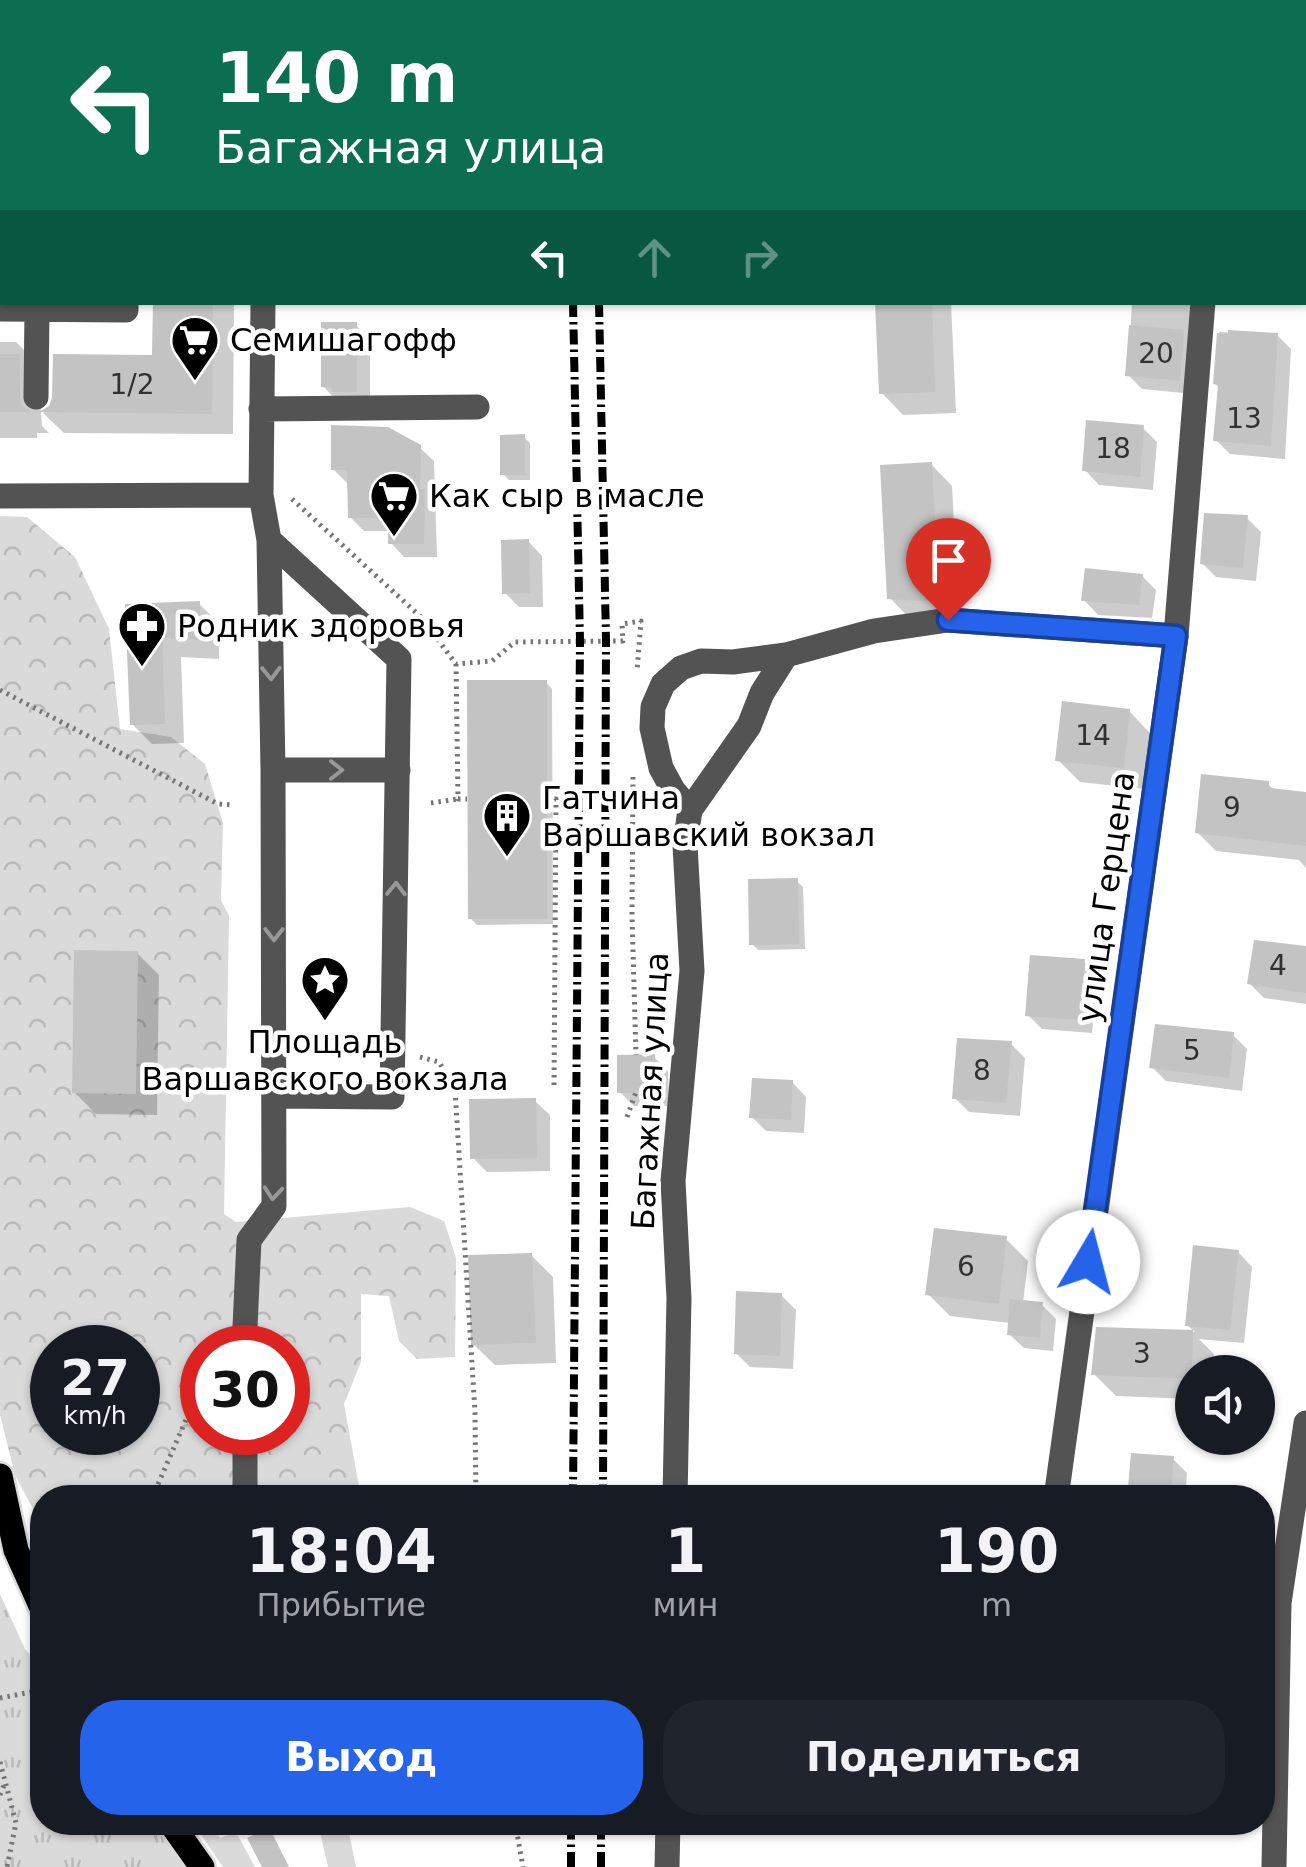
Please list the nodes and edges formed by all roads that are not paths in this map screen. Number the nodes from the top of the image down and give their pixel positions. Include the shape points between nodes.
1 (126, 305) edge
2 (263, 305) edge
3 (1203, 305) edge
4 (0, 309) edge
5 (37, 310) junction
6 (36, 398) dead end
7 (477, 407) dead end
8 (261, 408) junction
9 (261, 495) junction
10 (0, 496) edge
11 (268, 540) junction
12 (1176, 636) junction
13 (786, 655) junction
14 (732, 662) junction
15 (762, 693) junction
16 (274, 770) junction
17 (398, 770) junction
18 (690, 810) junction
19 (274, 1096) junction
20 (245, 1325) edge
21 (1306, 1423) edge
22 (244, 1455) edge
23 (0, 1476) edge
24 (245, 1485) edge
25 (675, 1485) edge
26 (1058, 1485) edge
27 (30, 1581) edge
28 (1275, 1582) edge
29 (1275, 1603) edge
30 (1306, 1605) edge
31 (179, 1835) edge
32 (668, 1835) edge
33 (1274, 1835) edge
34 (202, 1867) edge
35 (668, 1867) edge
36 (1274, 1867) edge

1 - 5 street
2 - 8 street
3 - 12 street, улица Герцена
4 - 5 street
5 - 6 street
7 - 8 street
8 - 9 street
9 - 10 street
9 - 11 street
11 -> 16 street
11 - 17 street via 399,659
12 - 13 street via 948,620
12 - 26 street, улица Герцена
13 - 14 street
13 - 15 street
14 - 15 street
14 - 18 street via 680,668 653,707 661,768
15 - 18 street via 749,726
16 -> 17 street
16 -> 19 street
19 -> 17 street via 392,1097
18 - 25 street, Багажная улица via 685,845 692,970 673,1181
19 -> 20 street via 274,1206 249,1240
21 - 28 street
22 - 24 street
23 - 27 main road
29 - 30 street
31 - 34 main road
32 - 35 street
33 - 36 street

